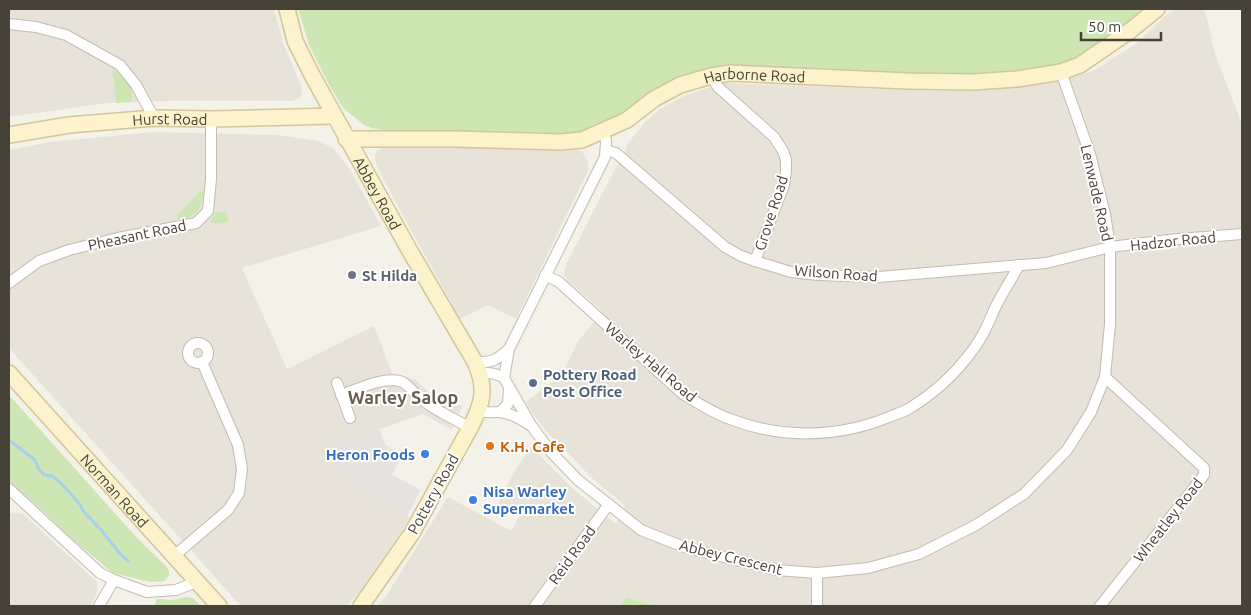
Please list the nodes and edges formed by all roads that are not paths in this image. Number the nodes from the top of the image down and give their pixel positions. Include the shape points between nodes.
1 (287, 9) edge
2 (1157, 9) edge
3 (9, 24) edge
4 (1060, 72) junction
5 (711, 76) junction
6 (334, 116) junction
7 (154, 118) junction
8 (211, 118) junction
9 (602, 131) junction
10 (9, 135) edge
11 (346, 138) junction
12 (606, 150) junction
13 (1242, 234) edge
14 (1110, 247) junction
15 (755, 261) junction
16 (1046, 263) joint
17 (1020, 265) junction
18 (545, 275) junction
19 (9, 283) edge
20 (509, 349) junction
21 (202, 362) dead end
22 (478, 368) junction
23 (9, 373) edge
24 (504, 378) junction
25 (1105, 378) junction
26 (336, 383) dead end
27 (509, 388) junction
28 (341, 395) junction
29 (479, 411) junction
30 (500, 412) junction
31 (350, 418) dead end
32 (531, 425) junction
33 (470, 428) junction
34 (9, 489) edge
35 (609, 504) junction
36 (174, 556) junction
37 (817, 573) junction
38 (114, 580) junction
39 (196, 582) junction
40 (99, 606) edge
41 (219, 606) edge
42 (360, 606) edge
43 (535, 606) edge
44 (817, 606) edge
45 (1100, 606) edge

1 - 6 street, Abbey Road via 295,41
2 - 4 street, Harborne Road via 1095,56
3 - 7 street via 66,35 120,65 136,84
4 - 5 street, Harborne Road via 973,82 730,73
4 - 14 street, Lenwade Road via 1090,154
5 - 9 street, Harborne Road via 680,85 654,99 627,120
5 - 15 street, Grove Road via 718,87 774,137 786,160 784,185
6 - 8 street, Hurst Road
6 - 11 street, Abbey Road
7 - 8 street, Hurst Road
7 - 10 street, Hurst Road via 69,125
8 - 19 street, Pheasant Road via 208,211 196,223 69,250 39,261
9 - 11 street, Harborne Road via 582,140 560,142
9 - 12 street
11 - 22 street, Abbey Road
12 - 15 street, Wilson Road via 616,153 724,247
12 - 18 street
13 - 14 street, Hadzor Road
14 - 16 street, Hadzor Road
14 - 25 street, Lenwade Road via 1110,324
15 - 17 street, Wilson Road via 791,272 844,277
16 - 17 street, Wilson Road
17 - 18 street, Warley Hall Road via 969,354 932,393 909,409 879,421 823,434 768,430 730,420 706,408 683,394 559,282
18 - 20 street
20 - 22 street via 498,359
20 - 24 street
21 - 36 street via 238,445 242,469 239,493 228,510
22 - 24 street
22 - 29 street, Pottery Road via 482,381
23 - 36 street, Norman Road
24 - 27 street, Abbey Crescent
25 - 37 street, Abbey Crescent via 1091,412 1067,450 1024,494 976,525 920,554 868,568
25 - 45 street, Wheatley Road via 1204,468 1204,475
26 - 28 street
27 - 30 street via 508,404
27 - 32 street, Abbey Crescent
28 - 31 street
28 - 33 street via 381,381 404,382 439,412
29 - 30 street, Abbey Crescent
29 - 33 street, Pottery Road
30 - 32 street, Abbey Crescent
32 - 35 street, Abbey Crescent via 578,480
33 - 42 street, Pottery Road via 412,533
34 - 38 street via 100,573
35 - 37 street, Abbey Crescent via 641,530 684,547 776,570
35 - 43 street, Reid Road
36 - 39 street, Norman Road
37 - 44 street
38 - 39 street via 147,592 176,590
38 - 40 street
39 - 41 street, Norman Road

